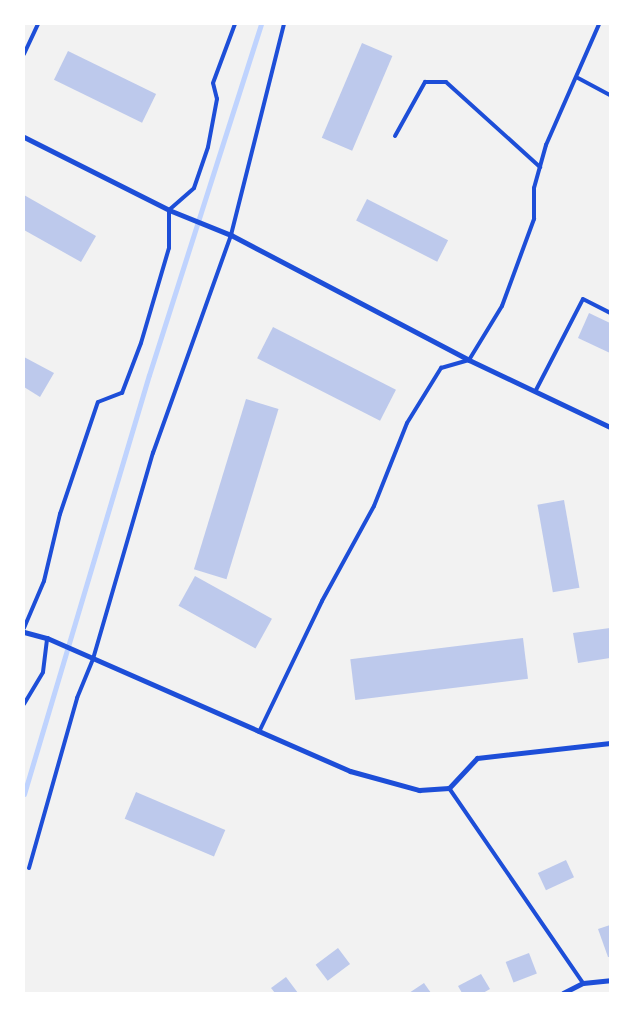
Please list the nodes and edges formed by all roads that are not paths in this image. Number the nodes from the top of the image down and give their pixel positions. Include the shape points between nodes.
1 (38, 24) edge
2 (235, 24) edge
3 (284, 24) edge
4 (599, 24) edge
5 (24, 54) edge
6 (578, 78) junction
7 (610, 95) edge
8 (395, 136) dead end
9 (24, 137) edge
10 (540, 166) junction
11 (170, 210) junction
12 (230, 235) junction
13 (610, 313) edge
14 (468, 360) junction
15 (536, 390) junction
16 (610, 427) edge
17 (24, 628) edge
18 (24, 632) edge
19 (47, 638) junction
20 (92, 659) junction
21 (24, 704) edge
22 (259, 732) junction
23 (610, 743) edge
24 (449, 788) junction
25 (29, 868) dead end
26 (610, 980) edge
27 (583, 983) junction
28 (563, 993) edge

1 - 5 lane
2 - 11 lane via 213,84 217,99 208,147 194,188
3 - 12 lane
4 - 6 lane
6 - 7 lane
6 - 10 lane via 546,145
8 - 10 lane via 425,82 446,82
9 - 11 street
10 - 14 lane via 534,188 534,219 502,306
11 - 12 street
11 - 17 lane via 169,248 141,343 122,392 98,402 60,514 44,581
12 - 14 street
12 - 20 lane via 152,453
13 - 15 lane via 583,299
14 - 15 street
14 - 22 lane via 441,368 407,423 374,506 322,601
15 - 16 street
18 - 19 street
19 - 20 street
19 - 21 lane via 43,672
20 - 22 street
20 - 25 lane via 76,698
22 - 24 street via 350,771 419,790
23 - 24 street via 477,758
24 - 27 lane
26 - 27 street
27 - 28 street

